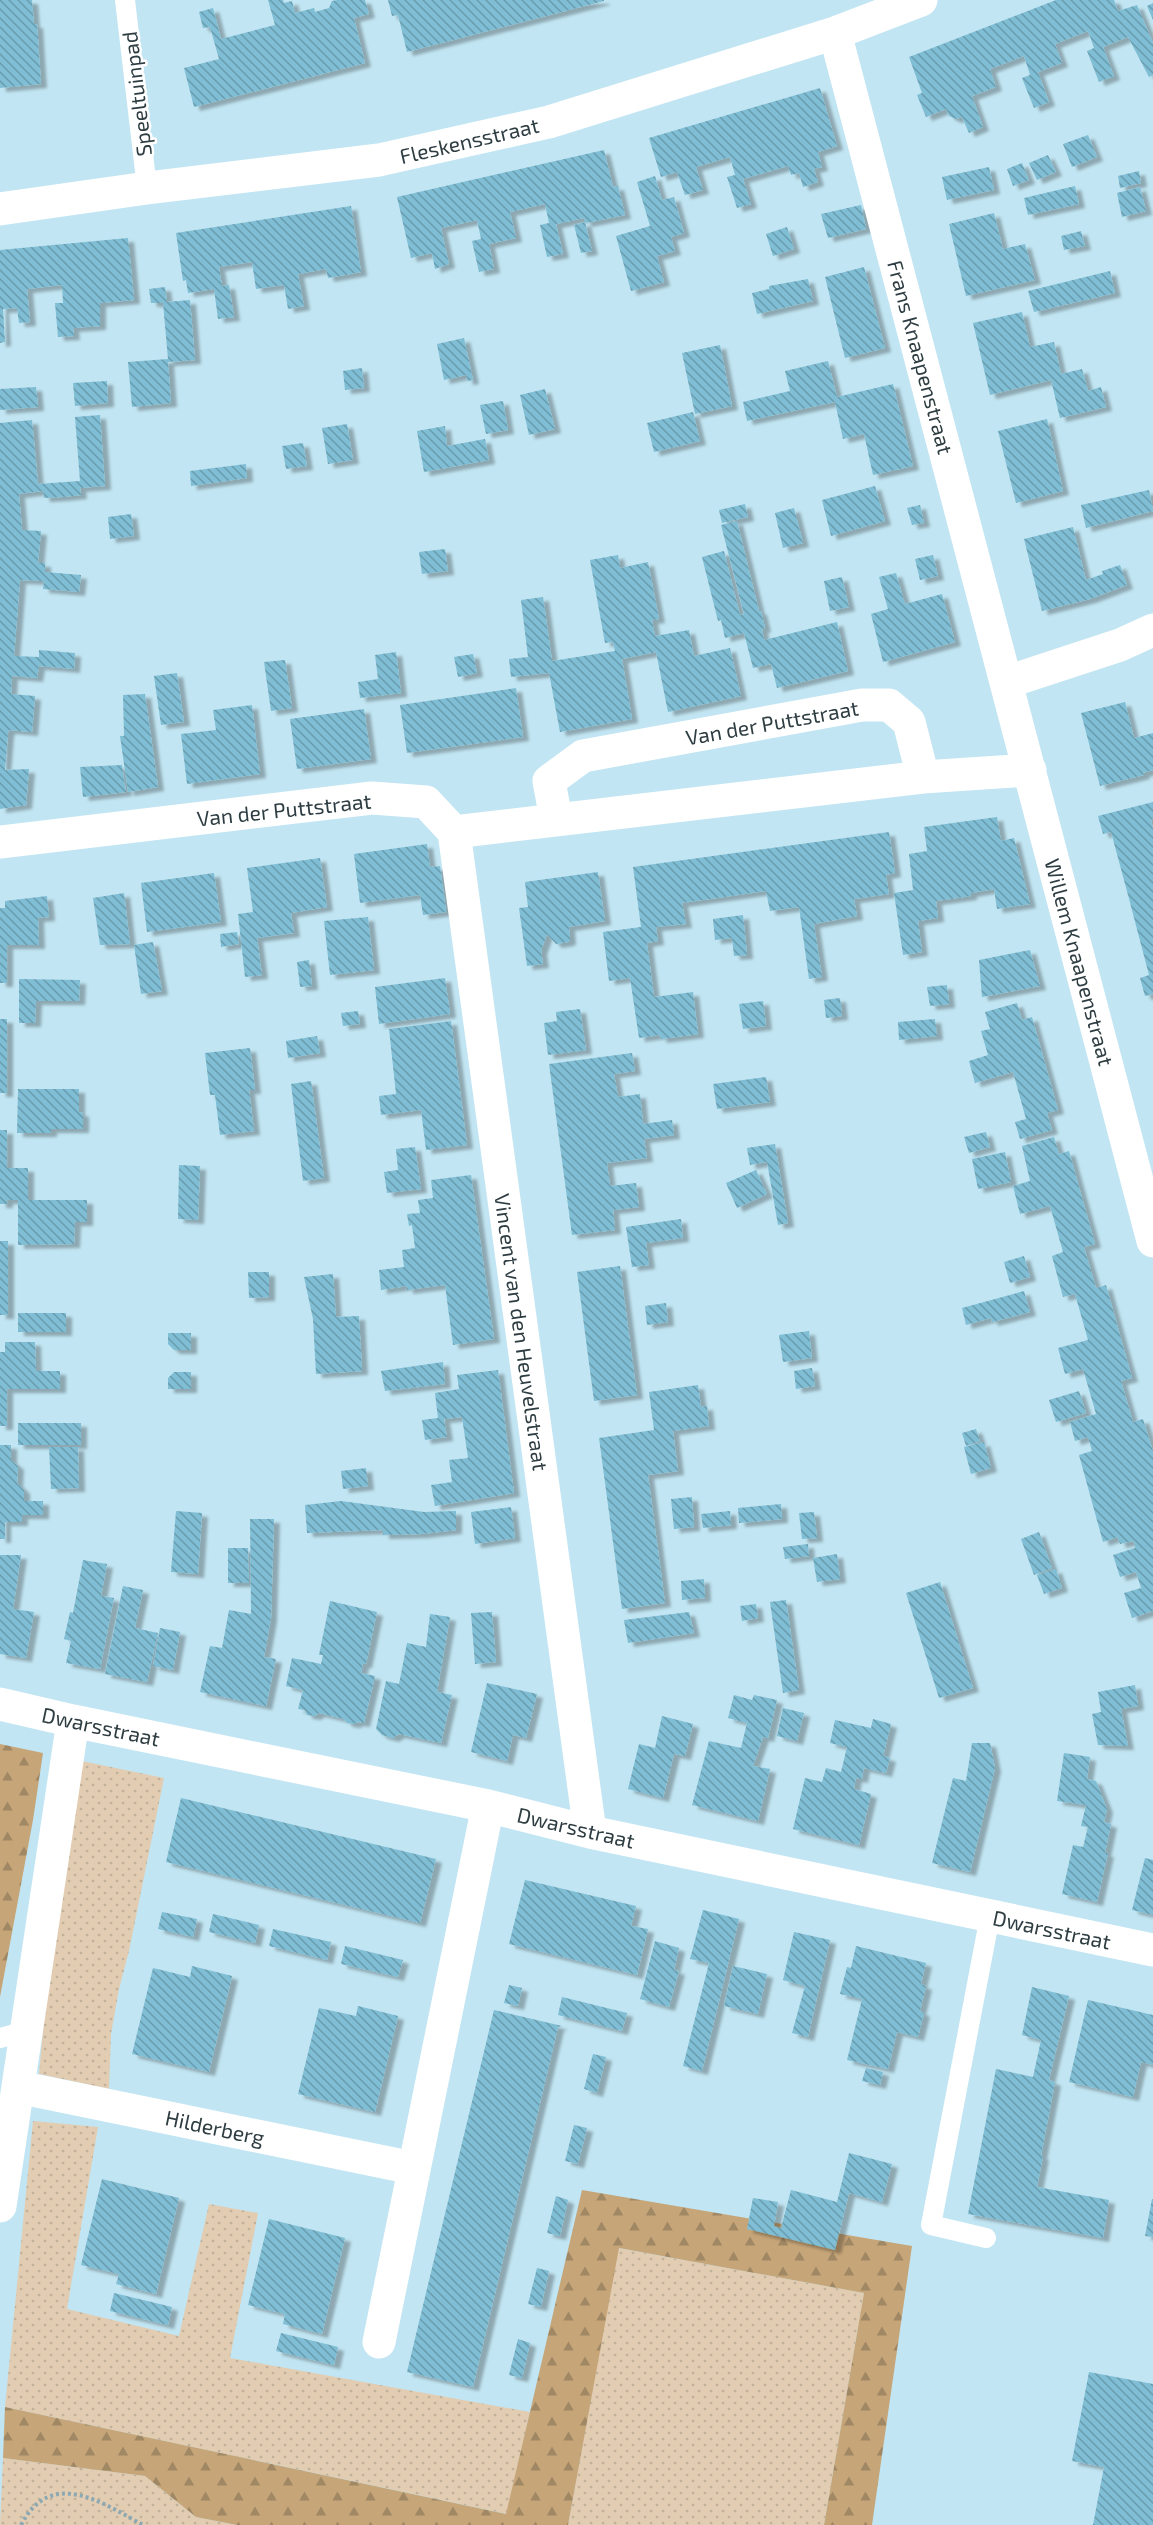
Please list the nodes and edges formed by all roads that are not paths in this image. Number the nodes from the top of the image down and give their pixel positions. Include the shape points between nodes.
1 (125, 0) edge
2 (921, 0) edge
3 (834, 33) junction
4 (147, 188) junction
5 (0, 209) edge
6 (1153, 630) edge
7 (1007, 682) junction
8 (1030, 770) junction
9 (923, 777) junction
10 (556, 819) junction
11 (454, 832) junction
12 (0, 842) edge
13 (1150, 1222) edge
14 (0, 1704) edge
15 (73, 1721) junction
16 (488, 1806) junction
17 (590, 1832) junction
18 (990, 1916) junction
19 (1153, 1950) edge
20 (13, 2034) edge
21 (18, 2087) junction
22 (413, 2168) junction
23 (0, 2206) edge
24 (986, 2238) dead end
25 (379, 2342) dead end

1 - 4 lane, Speeltuinpad
2 - 3 street, Fleskensstraat
3 - 4 street, Fleskensstraat via 549,122 379,160
3 - 7 street, Frans Knaapenstraat
4 - 5 street, Fleskensstraat
6 - 7 street via 1120,645
7 - 8 street, Willem Knaapenstraat
8 - 9 street
8 - 13 street, Willem Knaapenstraat
9 - 10 street
9 - 10 street, Van der Puttstraat via 909,722 889,705 862,705 583,756 549,781
10 - 11 street
11 - 12 street, Van der Puttstraat via 426,802 372,798
11 - 17 street, Vincent van den Heuvelstraat
14 - 15 street, Dwarsstraat
15 - 16 street, Dwarsstraat
15 - 20 street
16 - 17 street, Dwarsstraat
16 - 22 street
17 - 18 street, Dwarsstraat
18 - 19 street, Dwarsstraat
18 - 24 lane via 931,2224
20 - 21 street
21 - 22 street, Hilderberg
21 - 23 street
22 - 25 street

